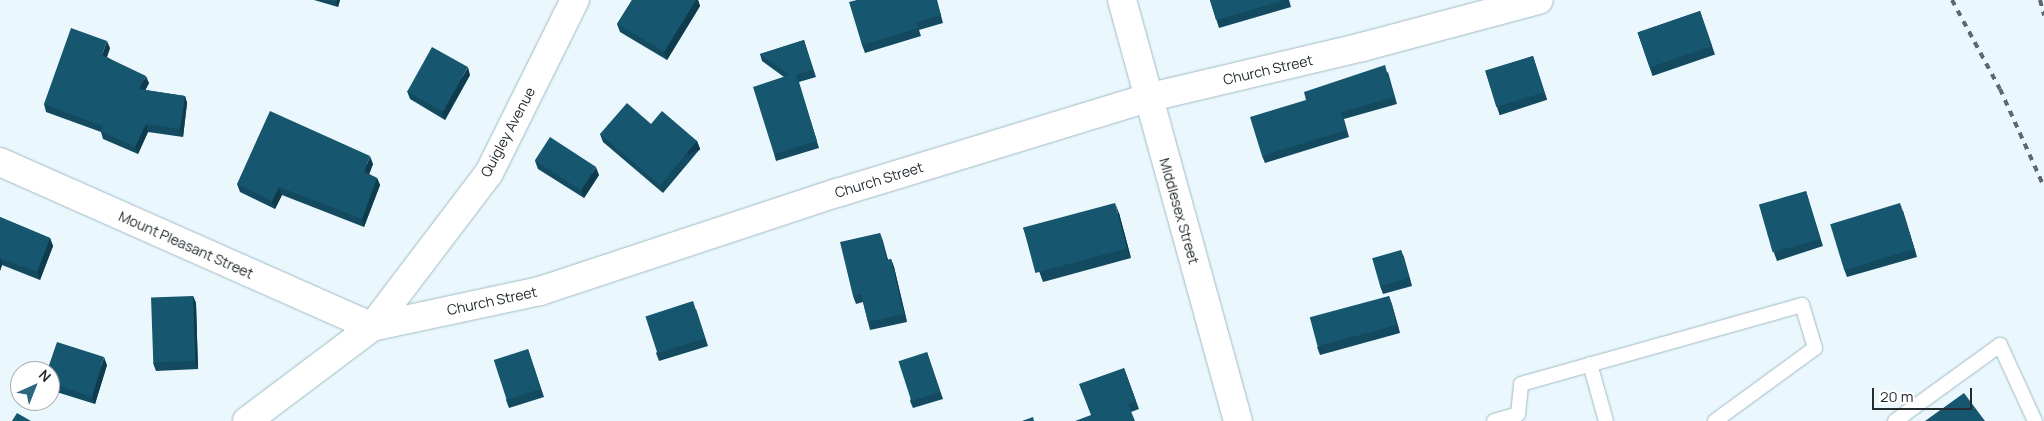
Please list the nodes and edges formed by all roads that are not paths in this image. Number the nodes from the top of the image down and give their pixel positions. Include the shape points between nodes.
1 (575, 0) edge
2 (1122, 0) edge
3 (1539, 0) edge
4 (1147, 98) junction
5 (0, 162) edge
6 (372, 327) junction
7 (1590, 364) junction
8 (247, 421) edge
9 (1238, 421) edge
10 (1494, 421) edge
11 (1606, 421) edge
12 (1715, 421) edge
13 (1895, 421) edge
14 (2035, 421) edge

1 - 6 street, Quigley Avenue via 489,173
2 - 4 street, Middlesex Street
3 - 4 street, Church Street via 1362,47
4 - 6 street, Church Street via 837,193 540,291
4 - 9 street, Middlesex Street
5 - 6 street, Mount Pleasant Street
6 - 8 street, Church Street
7 - 10 lane via 1521,384 1518,414
7 - 11 lane
7 - 12 lane via 1802,305 1815,348
13 - 14 lane via 2000,345

